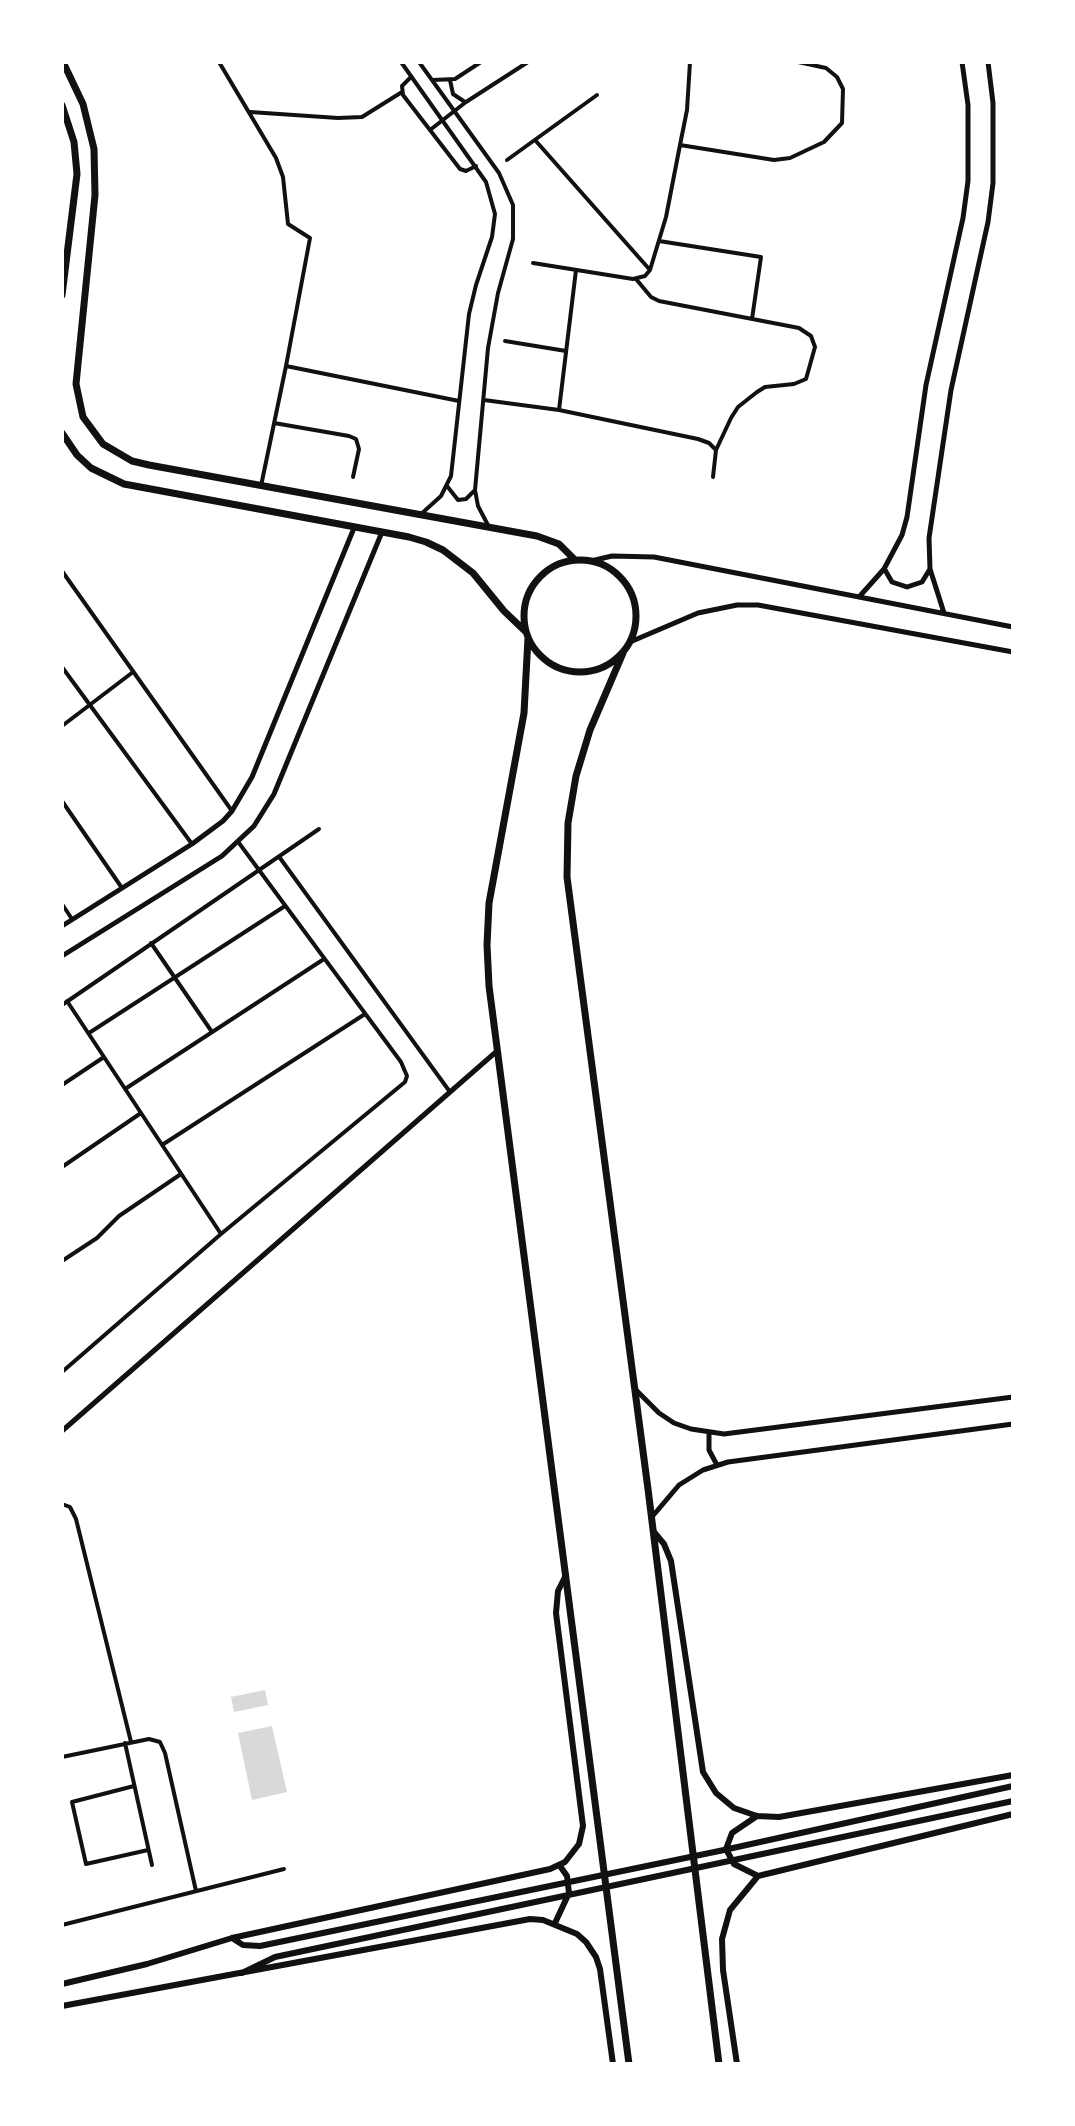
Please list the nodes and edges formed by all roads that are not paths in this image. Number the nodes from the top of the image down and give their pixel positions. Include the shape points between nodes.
1 (63, 62) edge
2 (220, 62) edge
3 (401, 62) edge
4 (419, 62) edge
5 (481, 62) edge
6 (528, 62) edge
7 (690, 62) edge
8 (798, 62) edge
9 (962, 62) edge
10 (988, 62) edge
11 (411, 77) junction
12 (432, 80) junction
13 (450, 80) junction
14 (402, 92) junction
15 (597, 95) dead end
16 (466, 102) junction
17 (62, 105) edge
18 (454, 111) junction
19 (250, 112) junction
20 (443, 120) junction
21 (430, 130) junction
22 (535, 140) junction
23 (680, 145) junction
24 (507, 160) dead end
25 (476, 166) junction
26 (659, 241) junction
27 (533, 263) dead end
28 (576, 270) junction
29 (650, 270) junction
30 (636, 279) junction
31 (62, 295) edge
32 (752, 319) junction
33 (505, 341) dead end
34 (566, 351) junction
35 (286, 366) junction
36 (484, 400) junction
37 (459, 401) junction
38 (559, 410) junction
39 (274, 423) junction
40 (62, 433) edge
41 (716, 450) junction
42 (353, 477) dead end
43 (713, 477) dead end
44 (261, 486) junction
45 (447, 486) junction
46 (475, 490) junction
47 (420, 515) junction
48 (354, 528) junction
49 (490, 529) junction
50 (382, 532) junction
51 (575, 560) junction
52 (591, 561) junction
53 (884, 569) junction
54 (930, 569) junction
55 (62, 571) edge
56 (859, 597) junction
57 (944, 613) junction
58 (1013, 627) edge
59 (527, 635) junction
60 (630, 642) junction
61 (1013, 652) edge
62 (623, 653) junction
63 (62, 667) edge
64 (133, 672) junction
65 (90, 705) junction
66 (62, 726) edge
67 (62, 801) edge
68 (232, 811) junction
69 (319, 829) dead end
70 (239, 843) junction
71 (192, 844) junction
72 (280, 857) junction
73 (261, 871) junction
74 (122, 888) junction
75 (62, 904) edge
76 (285, 906) junction
77 (72, 919) junction
78 (62, 926) edge
79 (151, 943) junction
80 (62, 956) edge
81 (324, 959) junction
82 (174, 977) junction
83 (64, 1003) edge
84 (365, 1014) junction
85 (212, 1032) junction
86 (88, 1033) junction
87 (497, 1051) junction
88 (104, 1057) junction
89 (62, 1085) edge
90 (125, 1089) junction
91 (450, 1092) junction
92 (141, 1113) junction
93 (162, 1145) junction
94 (62, 1167) edge
95 (181, 1174) junction
96 (221, 1234) junction
97 (62, 1261) edge
98 (62, 1372) edge
99 (634, 1387) junction
100 (1013, 1397) edge
101 (1013, 1424) edge
102 (62, 1431) edge
103 (709, 1433) junction
104 (717, 1465) junction
105 (62, 1504) edge
106 (650, 1519) junction
107 (651, 1530) junction
108 (566, 1575) junction
109 (131, 1742) junction
110 (125, 1743) junction
111 (62, 1757) edge
112 (1013, 1775) edge
113 (134, 1786) junction
114 (1013, 1786) edge
115 (1013, 1801) edge
116 (1013, 1814) edge
117 (757, 1816) junction
118 (148, 1850) junction
119 (152, 1865) dead end
120 (560, 1866) junction
121 (284, 1869) dead end
122 (758, 1876) junction
123 (196, 1891) junction
124 (555, 1923) junction
125 (62, 1925) edge
126 (232, 1938) junction
127 (242, 1973) junction
128 (62, 1984) edge
129 (62, 2006) edge
130 (613, 2064) edge
131 (629, 2064) edge
132 (719, 2064) edge
133 (737, 2064) edge

1 - 44 main road via 86,115 95,172 76,384 83,417 103,444 132,461
2 - 19 street
3 - 11 street
4 - 12 street
5 - 13 street
6 - 16 street
7 - 23 street
8 - 23 street via 826,68 843,89 842,123 824,142 774,160
9 - 53 street via 969,143 963,218 926,385 907,517
10 - 54 street via 993,183 942,441
11 - 14 street
11 - 20 street
12 - 13 street
12 - 18 street
13 - 16 street via 453,94
14 - 19 street via 362,117
14 - 21 street
15 - 22 street
16 - 18 street
17 - 31 main road via 77,174
18 - 20 street
18 - 36 street via 505,183 515,216 492,320
19 - 35 street via 283,177 288,224 310,238
20 - 21 street
20 - 25 street
21 - 25 street via 461,170
22 - 24 street
22 - 29 street
23 - 26 street
25 - 37 street via 491,192 494,226 469,314
26 - 29 street
26 - 32 street via 761,257
27 - 28 street
28 - 30 street
28 - 34 street
29 - 30 street
30 - 32 street via 659,301
32 - 41 street via 799,328 811,336 815,347 809,375 800,383 765,387 746,400
33 - 34 street
34 - 38 street
35 - 37 street
35 - 39 street
36 - 38 street
36 - 46 street
37 - 45 street
38 - 41 street via 698,439
39 - 42 street via 356,439
39 - 44 street
40 - 48 main road via 91,468 124,484
41 - 43 street
44 - 47 main road
45 - 46 street via 458,500
45 - 47 street
46 - 49 street
47 - 49 main road
48 - 50 main road
48 - 68 street via 252,777
49 - 51 main road via 549,539
50 - 59 main road via 426,542 451,556 473,573
50 - 70 street via 274,794
51 - 52 main road
51 - 59 main road via 538,579 525,604
52 - 56 street via 654,557
52 - 60 main road via 615,572 631,592 636,617
53 - 54 street via 892,582 907,587 922,582
53 - 56 street
54 - 57 street
55 - 64 street
56 - 57 street
57 - 58 street
59 - 62 main road via 536,652 563,670 596,670
59 - 87 main road via 524,713 488,917
60 - 61 street via 698,613 758,605
60 - 62 main road
62 - 99 main road via 582,752 567,850 569,904
63 - 65 street
64 - 65 street
64 - 68 street
65 - 66 street
65 - 71 street
67 - 74 street
68 - 71 street
69 - 72 street
70 - 73 street
70 - 80 street
71 - 74 street
72 - 73 street
72 - 91 street
73 - 76 street
73 - 79 street
74 - 77 street
75 - 77 street
76 - 81 street
76 - 82 street
77 - 78 street
79 - 82 street
79 - 83 street
81 - 84 street
81 - 85 street
82 - 85 street
82 - 86 street
83 - 86 street
84 - 93 street
84 - 96 street via 401,1062 405,1082
85 - 90 street
86 - 88 street
87 - 91 street
87 - 108 main road
88 - 89 street
88 - 90 street
90 - 92 street
91 - 102 street
92 - 93 street
92 - 94 street
93 - 95 street
95 - 96 street
95 - 97 street
96 - 98 street
99 - 103 street via 666,1418
99 - 106 main road
100 - 103 street
101 - 104 street
103 - 104 street via 709,1450
104 - 106 street via 679,1485
105 - 109 street via 76,1519
106 - 107 main road
107 - 117 main road via 671,1561 703,1772 724,1801
107 - 132 main road
108 - 120 main road via 556,1613 583,1826 575,1851
108 - 131 main road
109 - 110 street
109 - 123 street via 155,1740 163,1747
110 - 111 street
110 - 113 street
112 - 117 main road via 779,1817
113 - 118 street
113 - 118 street via 71,1801 86,1864
114 - 126 main road via 260,1946
115 - 127 main road via 275,1957
116 - 122 main road
117 - 122 main road via 732,1833 726,1849 734,1864
118 - 119 street
120 - 124 main road via 569,1893
120 - 126 main road
121 - 123 street
122 - 133 main road via 730,1910 722,1939
123 - 125 street
124 - 127 main road via 530,1919
124 - 130 main road via 586,1942 596,1957
126 - 128 main road
127 - 129 main road

